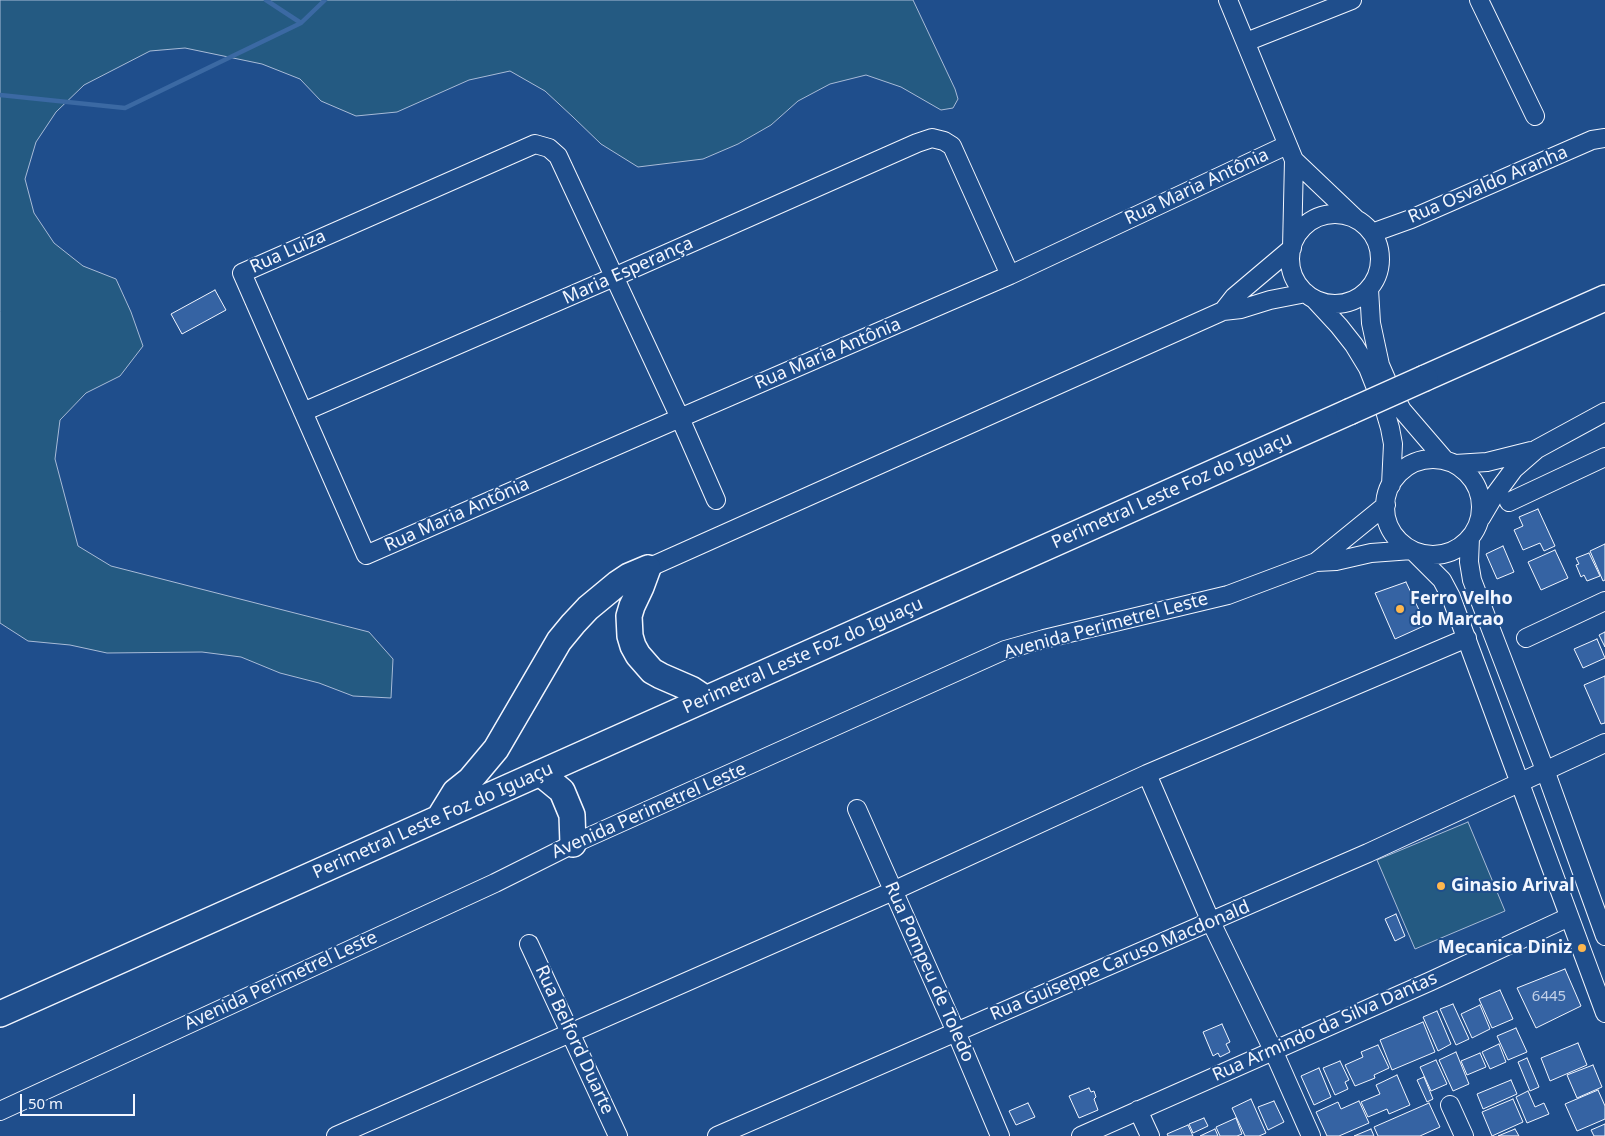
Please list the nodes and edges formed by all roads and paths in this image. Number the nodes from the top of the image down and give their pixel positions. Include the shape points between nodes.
1 (1228, 0) edge
2 (1352, 0) edge
3 (1480, 0) edge
4 (1246, 42) junction
5 (1535, 116) dead end
6 (1605, 138) edge
7 (1290, 152) junction
8 (1356, 220) junction
9 (1372, 233) junction
10 (1292, 248) junction
11 (1010, 275) junction
12 (614, 277) junction
13 (1369, 289) junction
14 (1310, 296) junction
15 (1605, 298) edge
16 (1222, 311) junction
17 (303, 412) junction
18 (1605, 412) edge
19 (680, 418) junction
20 (1537, 449) junction
21 (1605, 457) edge
22 (1450, 462) junction
23 (1391, 485) junction
24 (716, 500) dead end
25 (1509, 502) dead end
26 (1386, 506) junction
27 (1480, 519) junction
28 (1470, 538) junction
29 (1412, 550) junction
30 (366, 555) joint
31 (1316, 562) junction
32 (648, 568) junction
33 (1605, 601) edge
34 (1467, 638) junction
35 (1526, 638) dead end
36 (706, 699) junction
37 (1605, 743) edge
38 (1545, 770) junction
39 (540, 773) junction
40 (1147, 774) junction
41 (1520, 782) junction
42 (857, 809) dead end
43 (439, 818) junction
44 (573, 844) junction
45 (893, 891) junction
46 (1599, 903) edge
47 (1569, 917) junction
48 (1211, 922) junction
49 (1605, 936) edge
50 (529, 944) dead end
51 (1605, 1013) edge
52 (0, 1014) edge
53 (956, 1032) junction
54 (570, 1033) junction
55 (1273, 1050) junction
56 (1450, 1105) dead end
57 (1138, 1110) junction
58 (0, 1111) edge
59 (336, 1136) edge
60 (618, 1136) edge
61 (717, 1136) edge
62 (1000, 1136) edge
63 (1080, 1136) edge
64 (1150, 1136) edge
65 (1312, 1136) edge
66 (1464, 1136) edge

1 - 4 street
2 - 4 street
3 - 5 street
4 - 7 street
6 - 9 street, Rua Osvaldo Aranha via 1592,140
7 - 8 street
7 - 10 street
7 - 11 street, Rua Maria Antônia
8 - 9 street
8 - 10 street via 1337,214 1317,218 1301,230
9 - 13 street via 1377,241 1380,261 1375,281
10 - 14 street via 1290,257 1294,277
10 - 16 street
11 - 12 street, Maria Esperança via 952,146 932,138
11 - 19 street, Rua Maria Antônia
12 - 17 street, Maria Esperança
12 - 17 street, Rua Luiza via 558,156 549,148 535,144 242,273
12 - 19 street
13 - 14 street via 1344,304 1328,304
13 - 22 street via 1371,323 1380,365 1390,388 1402,410
14 - 16 street via 1270,300
14 - 23 street via 1340,326 1368,368 1390,428
15 - 36 highway, Perimetral Leste Foz do Iguaçu, bridge
16 - 32 street
17 - 30 street, Rua Luiza
18 - 20 street
19 - 24 street
19 - 30 street, Rua Maria Antônia
20 - 22 street via 1487,462
20 - 27 street via 1514,469
21 - 25 street
22 - 23 street via 1435,459 1414,463
22 - 27 street via 1472,478 1477,487
23 - 26 street
26 - 29 street via 1386,516 1395,536
26 - 31 street, Avenida Perimetrel Leste
27 - 28 street
28 - 29 street via 1453,551 1443,554
28 - 38 street via 1472,580
29 - 31 street, Avenida Perimetrel Leste
29 - 34 street via 1442,580
31 - 44 street, Avenida Perimetrel Leste via 1228,594 1005,650
32 - 36 highway via 630,616 633,646 652,671
32 - 43 highway via 616,584 573,624 496,749 477,773 455,792
33 - 35 street
34 - 40 street
34 - 41 street
36 - 39 highway, Perimetral Leste Foz do Iguaçu
37 - 38 street, Rua Guiseppe Caruso Macdonald
38 - 41 street, Rua Guiseppe Caruso Macdonald
38 - 46 street
39 - 43 highway, Perimetral Leste Foz do Iguaçu
39 - 44 highway via 562,791 572,815
40 - 45 street
40 - 48 street
41 - 47 street
41 - 48 street, Rua Guiseppe Caruso Macdonald
42 - 45 street, Rua Pompeu de Toledo
43 - 52 highway, Perimetral Leste Foz do Iguaçu
44 - 58 street, Avenida Perimetrel Leste
45 - 53 street, Rua Pompeu de Toledo
45 - 54 street
46 - 49 street
47 - 51 street
47 - 55 street, Rua Armindo da Silva Dantas
48 - 53 street, Rua Guiseppe Caruso Macdonald
48 - 55 street
50 - 54 street, Rua Belford Duarte
53 - 61 street, Rua Guiseppe Caruso Macdonald
53 - 62 street, Rua Pompeu de Toledo
54 - 59 street
54 - 60 street, Rua Belford Duarte
55 - 57 street, Rua Armindo da Silva Dantas
55 - 65 street
56 - 66 street
57 - 63 street, Rua Armindo da Silva Dantas
57 - 64 street

